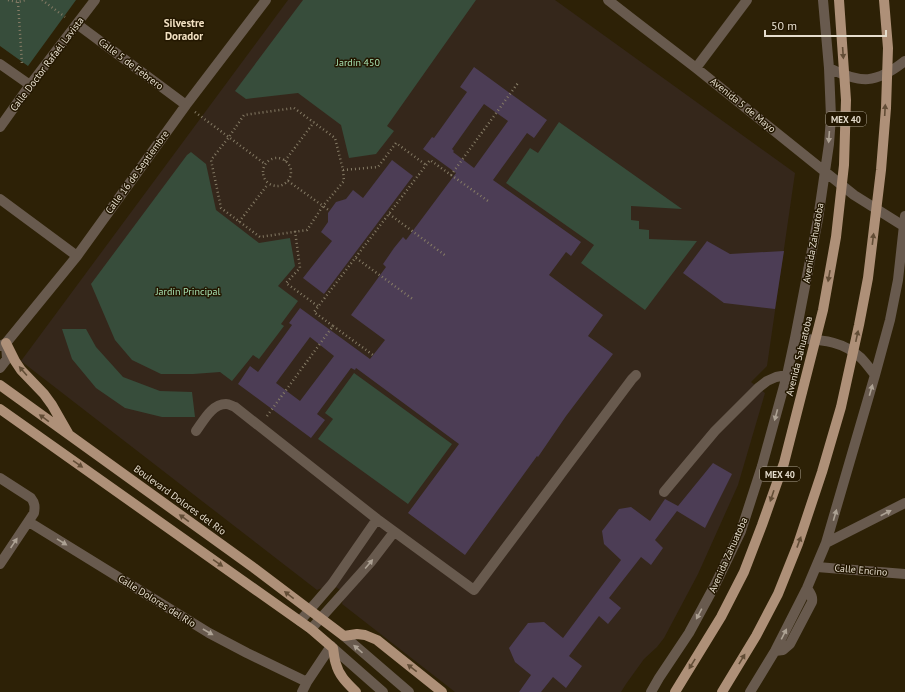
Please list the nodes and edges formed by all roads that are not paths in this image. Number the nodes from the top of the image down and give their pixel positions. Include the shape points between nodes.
1 (95, 0) edge
2 (266, 0) edge
3 (608, 0) edge
4 (747, 0) edge
5 (823, 0) edge
6 (840, 0) edge
7 (884, 0) edge
8 (77, 24) junction
9 (905, 61) edge
10 (0, 64) edge
11 (696, 68) junction
12 (829, 68) junction
13 (26, 82) junction
14 (186, 105) junction
15 (0, 127) edge
16 (825, 171) junction
17 (0, 199) edge
18 (905, 223) edge
19 (77, 256) junction
20 (795, 338) junction
21 (2, 342) edge
22 (0, 368) edge
23 (787, 374) junction
24 (636, 375) dead end
25 (875, 376) junction
26 (0, 385) edge
27 (0, 409) edge
28 (196, 430) dead end
29 (70, 436) junction
30 (0, 478) edge
31 (664, 492) dead end
32 (905, 503) edge
33 (377, 519) junction
34 (28, 522) junction
35 (394, 532) junction
36 (826, 543) junction
37 (0, 564) edge
38 (817, 566) junction
39 (905, 574) edge
40 (309, 610) junction
41 (320, 618) junction
42 (300, 621) junction
43 (311, 629) junction
44 (344, 636) junction
45 (332, 647) junction
46 (307, 682) junction
47 (302, 692) edge
48 (356, 692) edge
49 (383, 692) edge
50 (409, 692) edge
51 (442, 692) edge
52 (651, 692) edge
53 (675, 692) edge
54 (722, 692) edge
55 (750, 692) edge

1 - 8 street, Calle Doctor Rafaél Lavista
2 - 14 street, Calle 16 de Septiembre
3 - 11 street, Avenida 5 de Mayo
4 - 11 street
5 - 12 street
6 -> 53 main road, Avenida Sahuatoba / MEX 40, bridge via 846,100 844,165 836,237 823,310 784,463 744,572 721,617
54 -> 7 main road, bridge via 778,594 798,544 841,407 868,278 881,170 888,48
8 - 13 street, Calle Doctor Rafaél Lavista
8 - 14 street, Calle 5 de Febrero
9 - 12 street via 883,76 868,79 844,75
10 - 13 street
11 - 16 street, Avenida 5 de Mayo
12 -> 16 street via 831,116
13 - 15 street, Calle Doctor Rafaél Lavista
14 - 19 street, Calle 16 de Septiembre
16 - 18 street, Avenida 5 de Mayo via 878,211
16 - 20 street, Avenida Zahuatoba
17 - 19 street
18 - 25 street via 898,280
19 - 21 street, Calle 16 de Septiembre
20 - 23 street, Avenida Zahuatoba
20 - 25 street via 832,342 847,348 862,358
21 - 22 street via 7,359
29 -> 21 main road via 52,405 21,370
23 - 31 street via 772,379 758,388 715,431
23 -> 52 street, Avenida Zahuatoba via 741,531 689,633
24 - 35 street via 474,590
36 -> 25 street
29 -> 26 main road, Boulevard Dolores del Río
27 -> 42 main road
28 - 33 street via 213,408 227,404 235,407
40 -> 29 main road, Boulevard Dolores del Río
30 - 34 street via 34,501 34,513
36 -> 32 street
33 - 35 street
33 - 40 street via 332,584
37 -> 34 street
34 -> 46 street, Calle Dolores del Río via 209,633
41 -> 35 street via 371,562
36 - 38 street
38 - 39 street, Calle Encino
55 -> 38 street via 775,651
40 - 41 main road, Boulevard Dolores del Río
40 - 42 street
41 - 43 street
41 - 44 main road, Boulevard Dolores del Río
42 - 43 main road
43 - 45 main road
50 -> 44 street
51 -> 44 main road via 377,640 357,634
45 - 46 street
45 - 48 main road via 338,671
45 - 49 street
46 - 47 street

